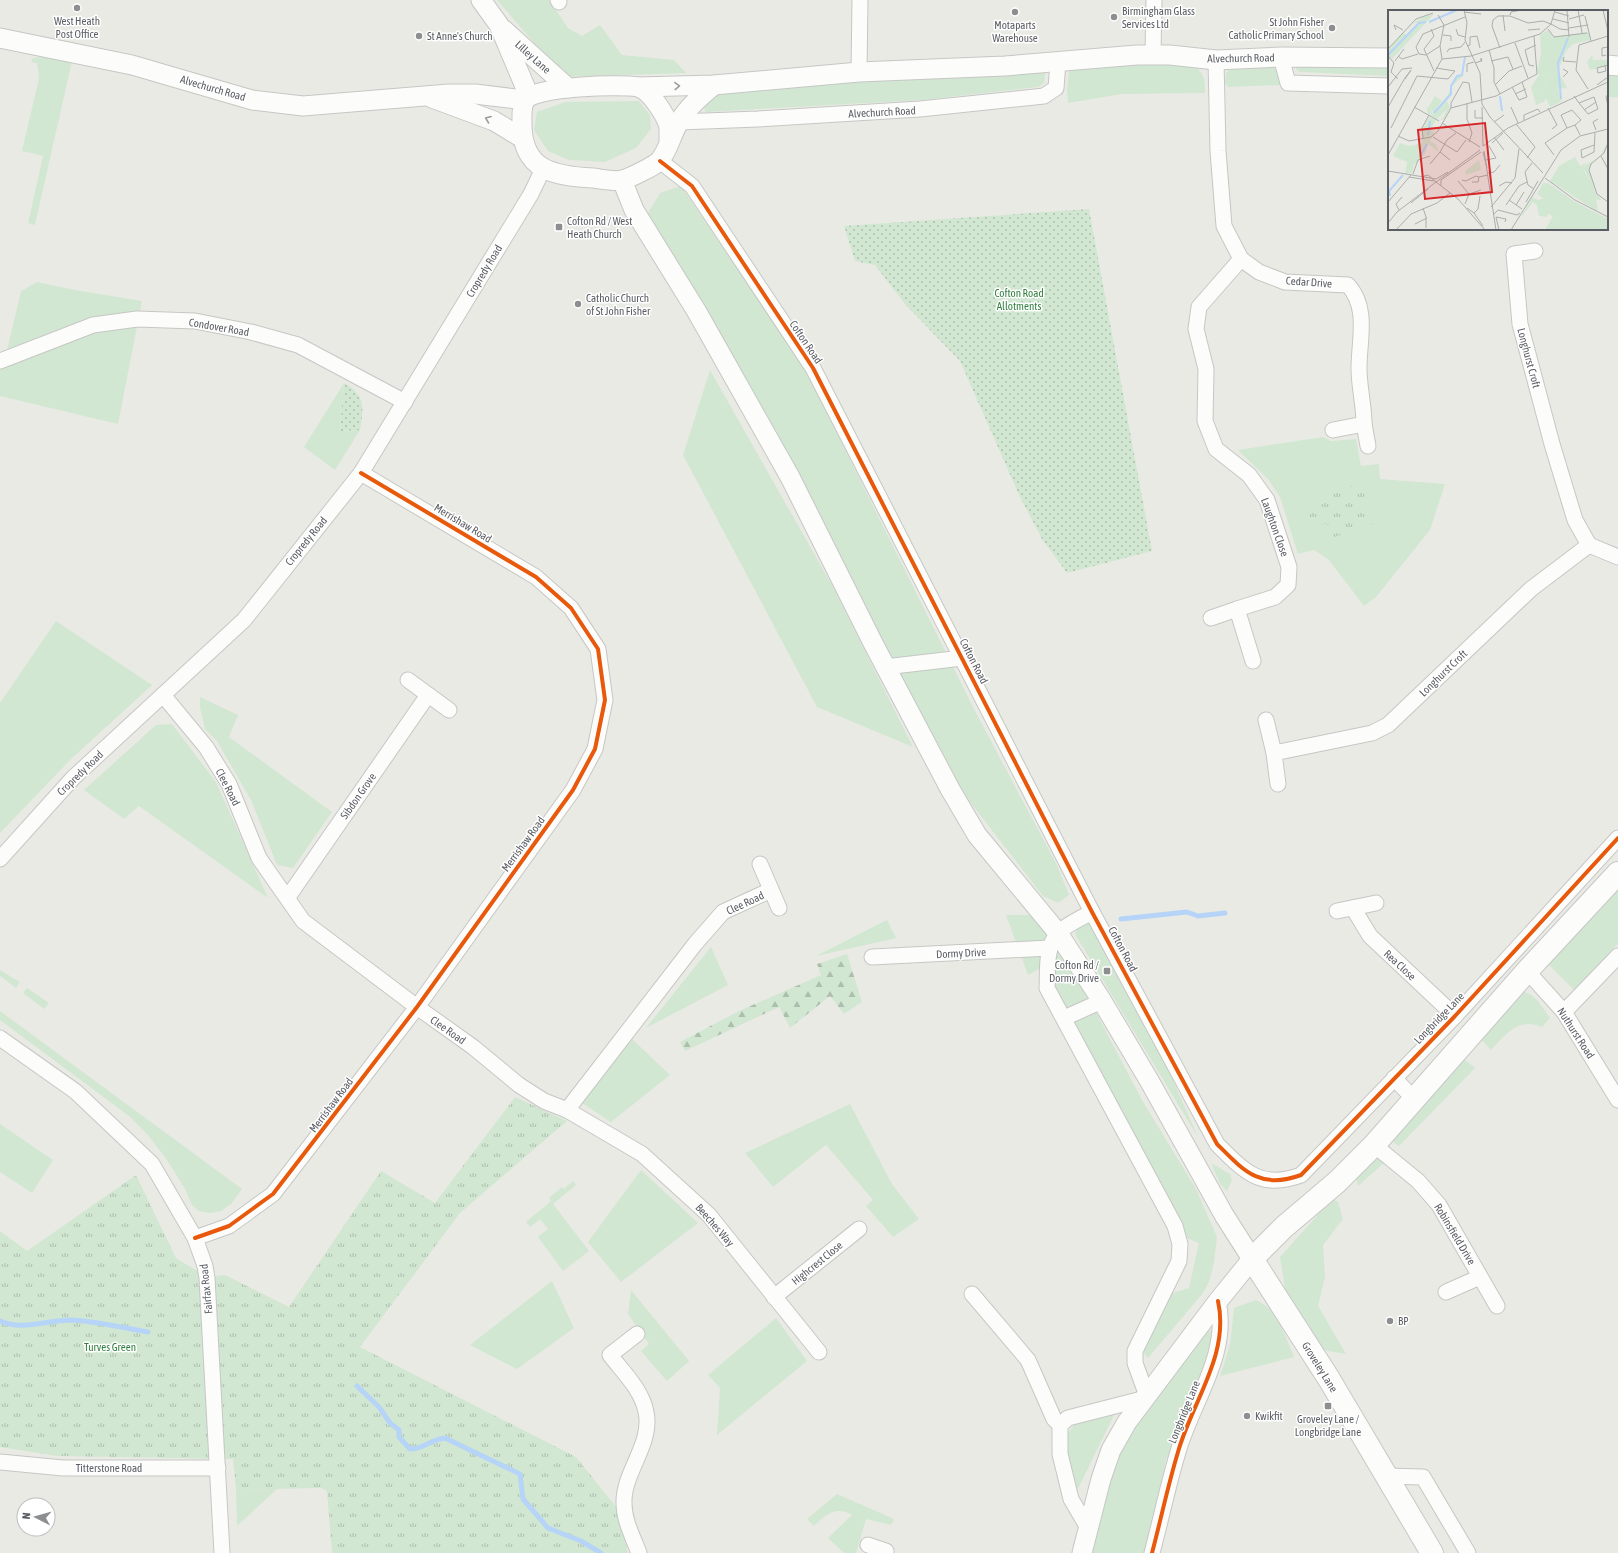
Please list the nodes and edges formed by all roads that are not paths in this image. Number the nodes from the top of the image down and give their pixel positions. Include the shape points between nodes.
1 (481, 0) edge
2 (860, 0) edge
3 (1154, 0) edge
4 (499, 25) junction
5 (0, 38) edge
6 (1153, 54) junction
7 (1281, 57) junction
8 (1388, 58) edge
9 (1216, 60) junction
10 (1058, 62) junction
11 (1608, 65) edge
12 (1618, 66) edge
13 (859, 72) junction
14 (520, 74) junction
15 (714, 85) junction
16 (1388, 86) edge
17 (639, 87) junction
18 (568, 88) junction
19 (475, 94) junction
20 (429, 97) junction
21 (527, 98) junction
22 (679, 122) junction
23 (522, 138) junction
24 (669, 142) junction
25 (660, 161) junction
26 (543, 169) junction
27 (622, 180) junction
28 (1535, 251) dead end
29 (1241, 259) junction
30 (0, 361) edge
31 (405, 402) junction
32 (1364, 424) junction
33 (1333, 430) dead end
34 (1368, 446) dead end
35 (361, 473) junction
36 (1589, 545) junction
37 (1618, 557) edge
38 (1237, 609) junction
39 (1211, 618) dead end
40 (962, 658) junction
41 (1253, 661) dead end
42 (885, 667) junction
43 (408, 680) dead end
44 (163, 695) junction
45 (428, 695) junction
46 (449, 710) dead end
47 (1266, 720) dead end
48 (1274, 753) junction
49 (1278, 784) dead end
50 (1618, 838) edge
51 (0, 859) edge
52 (760, 864) dead end
53 (1618, 873) edge
54 (771, 890) junction
55 (288, 897) junction
56 (1376, 903) dead end
57 (779, 908) dead end
58 (1353, 908) junction
59 (1337, 911) dead end
60 (1092, 912) junction
61 (1053, 940) junction
62 (1618, 956) edge
63 (872, 957) dead end
64 (1527, 971) junction
65 (1102, 1001) junction
66 (417, 1008) junction
67 (1564, 1012) junction
68 (1455, 1016) junction
69 (1064, 1018) junction
70 (0, 1038) edge
71 (1394, 1078) junction
72 (1414, 1099) junction
73 (1618, 1100) edge
74 (567, 1110) junction
75 (1374, 1145) junction
76 (1257, 1178) joint
77 (860, 1229) dead end
78 (194, 1238) junction
79 (1252, 1259) junction
80 (1480, 1277) junction
81 (1446, 1292) dead end
82 (972, 1294) dead end
83 (774, 1297) junction
84 (1218, 1301) junction
85 (1497, 1306) dead end
86 (637, 1334) dead end
87 (819, 1352) dead end
88 (1146, 1397) junction
89 (1060, 1425) junction
90 (0, 1462) edge
91 (218, 1468) junction
92 (1386, 1476) junction
93 (1088, 1528) junction
94 (868, 1545) dead end
95 (222, 1553) edge
96 (639, 1553) edge
97 (885, 1553) edge
98 (1082, 1553) edge
99 (1152, 1553) edge
100 (1432, 1553) edge
101 (1468, 1553) edge

1 - 4 street, Lilley Lane
2 - 13 street
3 - 6 street
4 - 14 street, Lilley Lane
4 - 18 street, Lilley Lane
5 - 20 street, Alvechurch Road via 132,65 252,100 303,106
6 - 9 street, Alvechurch Road
6 - 10 street, Alvechurch Road
7 - 8 street, Alvechurch Road
7 - 9 street, Alvechurch Road
7 - 16 street, Alvechurch Road via 1288,83
9 - 29 street, Cedar Drive via 1218,151 1224,226
10 - 13 street, Alvechurch Road
10 - 22 street, Alvechurch Road via 1056,88 1044,96 920,110
11 - 12 street
13 - 15 street, Alvechurch Road
14 - 19 street, Alvechurch Road via 513,82
14 - 21 street, Lilley Lane
17 -> 15 street, Alvechurch Road
15 - 22 street
17 - 18 street
17 - 24 street via 662,111 668,127
18 - 21 street via 545,91
19 - 20 street, Alvechurch Road
19 - 21 street, Alvechurch Road
23 -> 20 street, Alvechurch Road via 494,121
21 - 23 street via 522,114
22 - 24 street
23 - 26 street via 530,157
24 - 25 street
25 - 27 street
25 - 40 street, Cofton Road via 692,186 813,368
26 - 27 street via 574,177
26 - 31 street, Cropredy Road via 531,194
27 - 42 street via 634,210 697,312 790,477
28 - 36 street, Longhurst Croft via 1514,254 1520,324 1570,505
29 - 32 street, Cedar Drive via 1259,272 1285,282 1348,285 1356,293 1361,312 1359,369
29 - 38 street, Laughton Close via 1199,307 1196,329 1206,369 1205,421 1216,449 1249,475 1267,500 1289,567 1288,585 1275,597
30 - 31 street, Condover Road via 93,325 137,320 195,320 298,345
31 - 35 street, Cropredy Road
32 - 33 street
32 - 34 street, Cedar Drive
35 - 44 street, Cropredy Road via 244,620
35 - 66 street, Merrishaw Road via 536,577 571,608 598,649 605,700 595,749 573,790
36 - 37 street
36 - 48 street, Longhurst Croft via 1531,589 1388,725 1372,733
38 - 39 street, Laughton Close
38 - 41 street
40 - 42 street, Cofton Road
40 - 60 street, Cofton Road
42 - 61 street via 977,835
43 - 45 street
44 - 51 street, Cropredy Road via 73,778
44 - 55 street, Clee Road via 206,747 229,784 259,858
45 - 46 street
45 - 55 street, Sibdon Grove
47 - 48 street
48 - 49 street
50 - 68 street, Longbridge Lane
52 - 54 street, Clee Road
53 - 64 main road
54 - 57 street, Clee Road
54 - 74 street, Clee Road via 723,912 695,944
55 - 66 street, Clee Road via 303,921
56 - 58 street
58 - 59 street
58 - 68 street, Rea Close via 1370,936
60 - 61 street
60 - 76 street, Cofton Road via 1217,1144 1243,1170
61 - 63 street, Dormy Drive
61 - 65 street
61 - 69 street via 1047,988
62 - 67 street
64 - 67 street, Nuthurst Road
64 - 72 main road
65 - 69 street
65 - 79 street via 1224,1215
66 - 74 street, Clee Road via 473,1047 519,1085 544,1101
66 - 78 street, Merrishaw Road via 274,1194 229,1226
67 - 73 street, Nuthurst Road
68 - 71 street, Longbridge Lane
69 - 88 street via 1175,1226 1180,1244 1179,1261 1136,1352 1135,1363
70 - 78 street, Fairfax Road via 75,1092 152,1164
71 - 72 street
71 - 76 street, Longbridge Lane via 1301,1175 1284,1180
72 - 75 main road
74 - 83 street, Beeches Way via 642,1154 709,1215
75 - 79 main road
75 - 80 street, Robinsfield Drive via 1418,1182 1439,1205
77 - 83 street, Highcrest Close
78 - 91 street, Fairfax Road via 206,1272
79 - 84 street
79 - 92 main road, Groveley Lane via 1329,1379
80 - 81 street, Robinsfield Drive
80 - 85 street, Robinsfield Drive
82 - 89 street via 1028,1360 1054,1419
83 - 87 street, Beeches Way
84 - 88 street
84 - 99 street, Longbridge Lane via 1221,1330 1218,1349 1178,1451
86 - 96 street via 610,1355 641,1395 647,1412 642,1447 626,1484 624,1503 628,1525
88 - 89 street via 1068,1418
88 - 93 street via 1127,1422 1111,1450
89 - 93 street via 1060,1454 1071,1499
90 - 91 street, Titterstone Road via 63,1468
91 - 95 street, Fairfax Road
92 - 100 main road, Groveley Lane
92 - 101 street via 1422,1477
93 - 98 street
94 - 97 street via 886,1551

